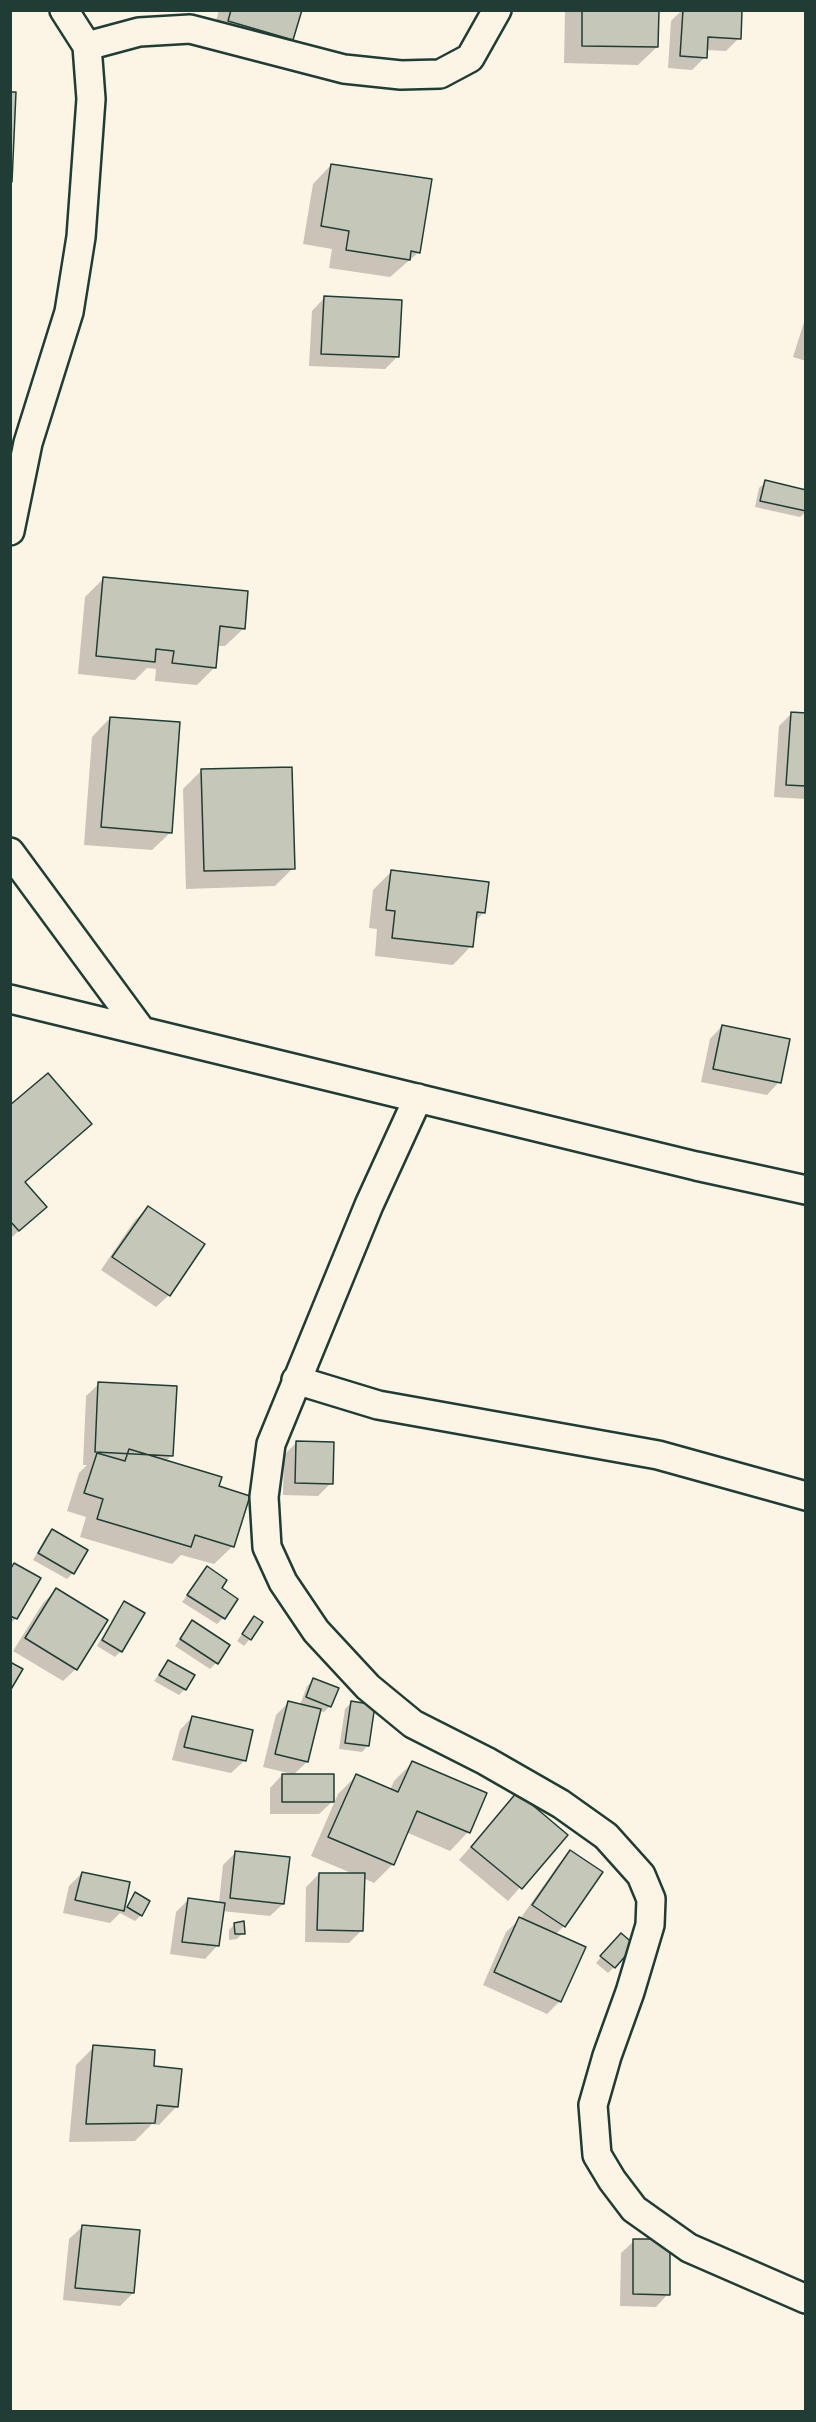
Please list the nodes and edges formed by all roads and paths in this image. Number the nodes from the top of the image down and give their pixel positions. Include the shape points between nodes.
1 (64, 10) edge
2 (497, 10) edge
3 (195, 20) edge
4 (87, 46) junction
5 (20, 441) edge
6 (10, 531) edge
7 (10, 852) edge
8 (10, 999) edge
9 (141, 1030) junction
10 (418, 1098) junction
11 (806, 1190) edge
12 (296, 1380) junction
13 (806, 1496) edge
14 (806, 2299) edge

1 - 4 street
2 - 3 street via 470,58 440,74 401,75 344,69
3 - 4 street
4 - 5 street via 92,99 81,237 69,312
5 - 6 street
7 - 9 street
8 - 9 street
9 - 10 street
10 - 11 street
10 - 12 street
12 - 13 street via 378,1405 658,1455
12 - 14 street via 271,1444 264,1497 267,1547 283,1582 316,1631 368,1687 412,1724 561,1804 606,1836 641,1875 651,1899 650,1925 593,2105 597,2155 634,2209 689,2248

